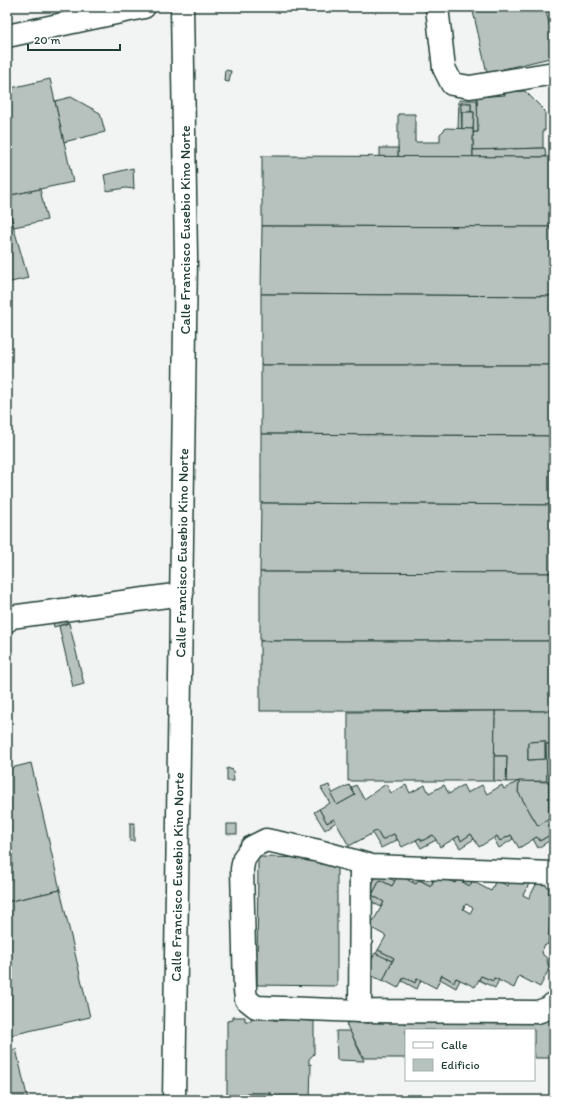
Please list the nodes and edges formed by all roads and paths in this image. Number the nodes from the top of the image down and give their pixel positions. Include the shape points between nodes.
1 (144, 7) edge
2 (182, 7) edge
3 (437, 7) edge
4 (7, 36) edge
5 (554, 73) edge
6 (182, 594) junction
7 (7, 621) edge
8 (361, 864) junction
9 (554, 877) edge
10 (554, 1003) edge
11 (360, 1011) junction
12 (174, 1100) edge

1 - 4 street
2 - 6 street, Calle Francisco Eusebio Kino Norte via 186,257
3 - 5 street via 444,68 452,84 470,87
6 - 7 street via 11,617
6 - 12 street, Calle Francisco Eusebio Kino Norte
8 - 9 street via 551,873
8 - 11 street
8 - 11 street via 319,851 266,840 252,847 244,858 242,869 245,990 246,999 250,1004 266,1009
10 - 11 street via 549,1008 536,1012

